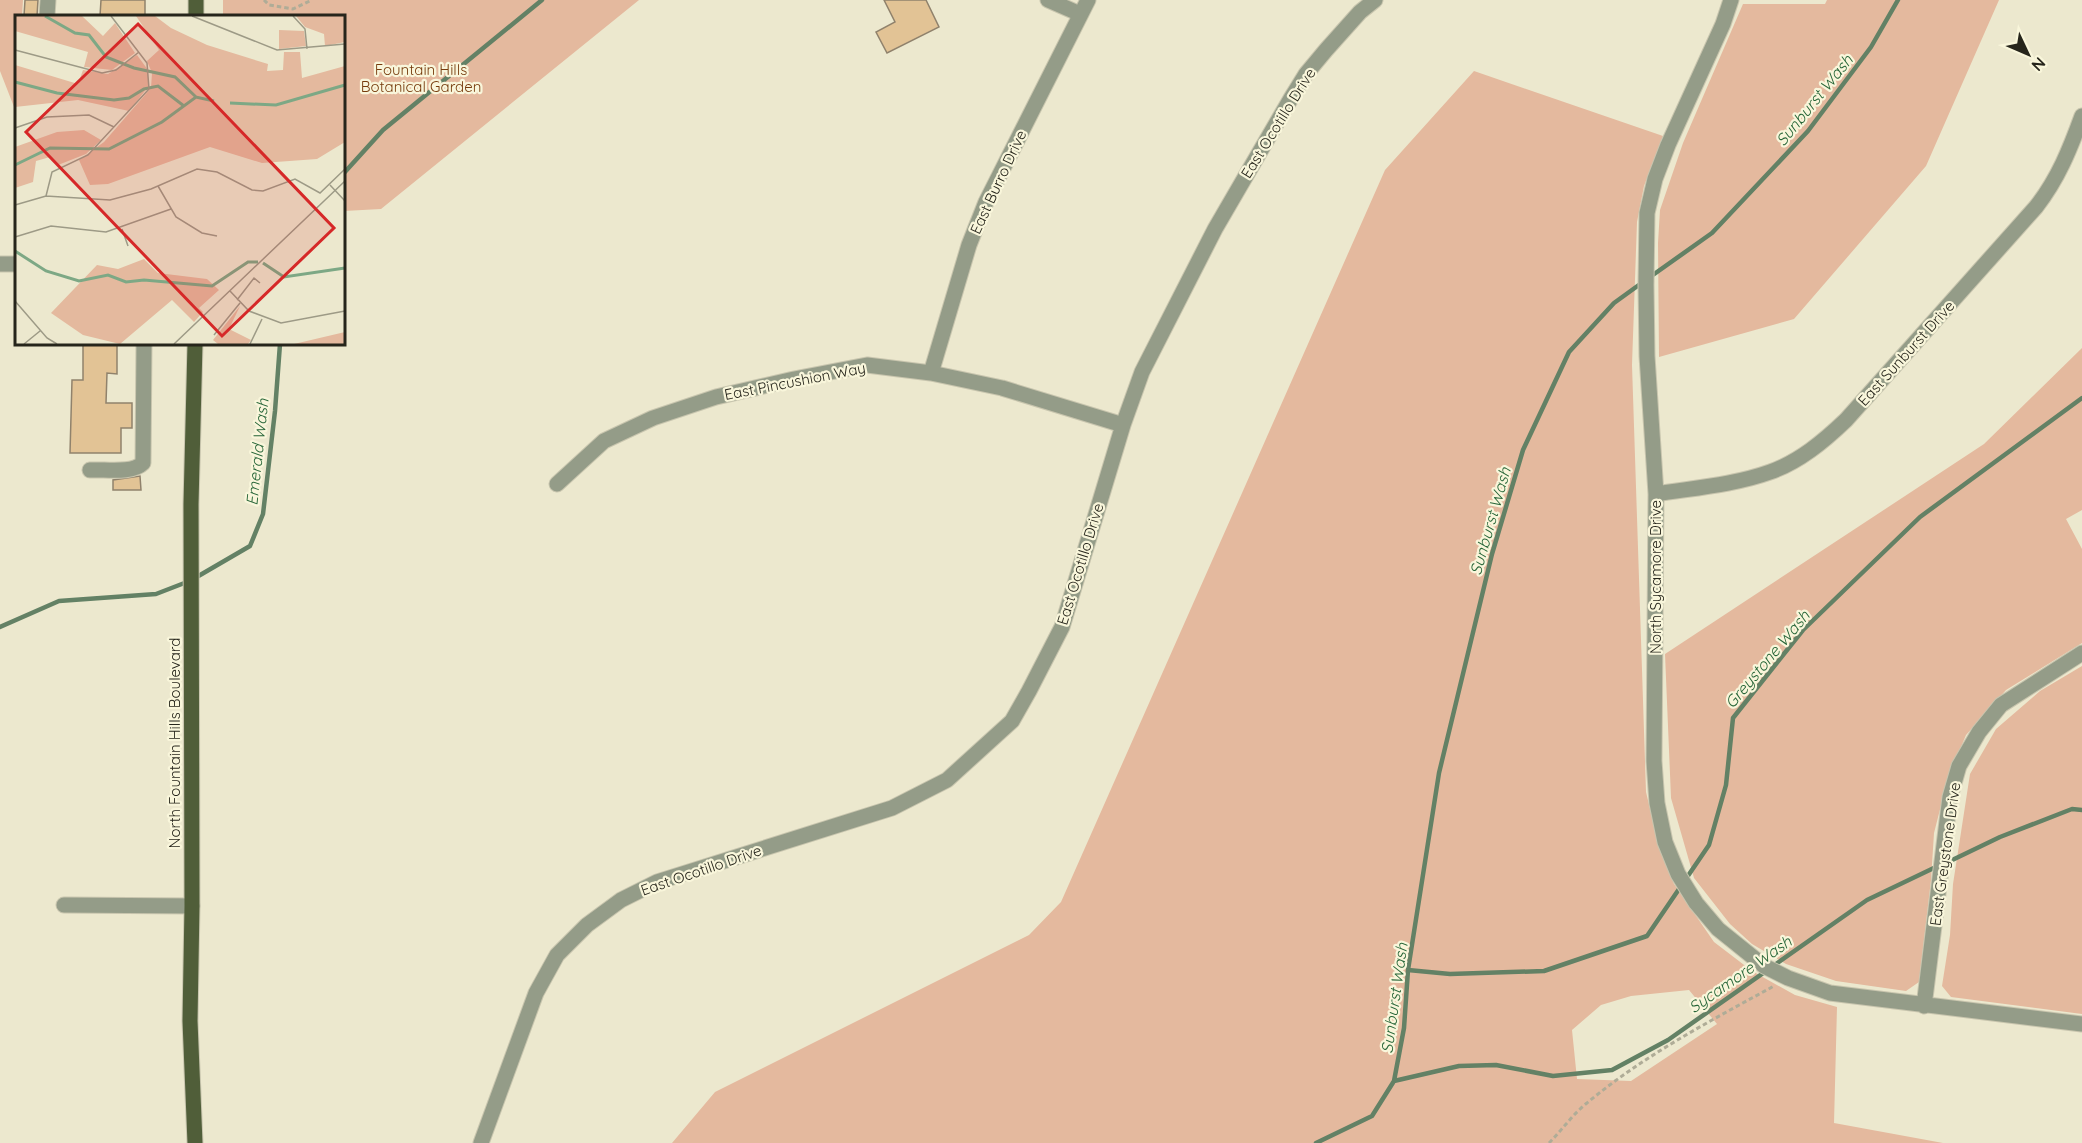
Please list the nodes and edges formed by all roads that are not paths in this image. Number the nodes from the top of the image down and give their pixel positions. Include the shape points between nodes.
1 (48, 0) edge
2 (1048, 0) edge
3 (1088, 0) edge
4 (1375, 0) edge
5 (1731, 0) edge
6 (1080, 14) junction
7 (47, 15) edge
8 (2082, 116) edge
9 (144, 345) edge
10 (195, 345) edge
11 (932, 373) junction
12 (1123, 425) junction
13 (90, 470) dead end
14 (557, 484) dead end
15 (1656, 494) junction
16 (2082, 653) edge
17 (64, 905) dead end
18 (192, 906) junction
19 (1924, 1006) junction
20 (2082, 1024) edge
21 (195, 1143) edge
22 (481, 1143) edge

1 - 7 street
2 - 6 street
3 - 6 street, East Burro Drive
4 - 12 street, East Ocotillo Drive via 1326,50 1290,100 1215,230 1142,372
5 - 15 street, North Sycamore Drive via 1668,145 1647,213 1647,356
6 - 11 street, East Burro Drive via 986,202 969,245
8 - 15 street, East Sunburst Drive via 2067,157 2036,207 1826,438 1806,454 1771,472
9 - 13 street via 143,463 131,469
10 - 18 main road, North Fountain Hills Boulevard via 191,504
11 - 12 street, East Pincushion Way via 1002,388
11 - 14 street, East Pincushion Way via 867,365 716,397 652,418 603,441
12 - 22 street, East Ocotillo Drive via 1062,627 1011,721 947,780 892,807 657,882 621,900 587,924 557,956 536,993
15 - 19 street, North Sycamore Drive via 1654,762 1665,842 1678,874 1718,929 1764,966 1830,993
16 - 19 street, East Greystone Drive via 2001,705 1959,766 1950,797
17 - 18 street
18 - 21 main road, North Fountain Hills Boulevard via 190,1021
19 - 20 street, North Sycamore Drive

